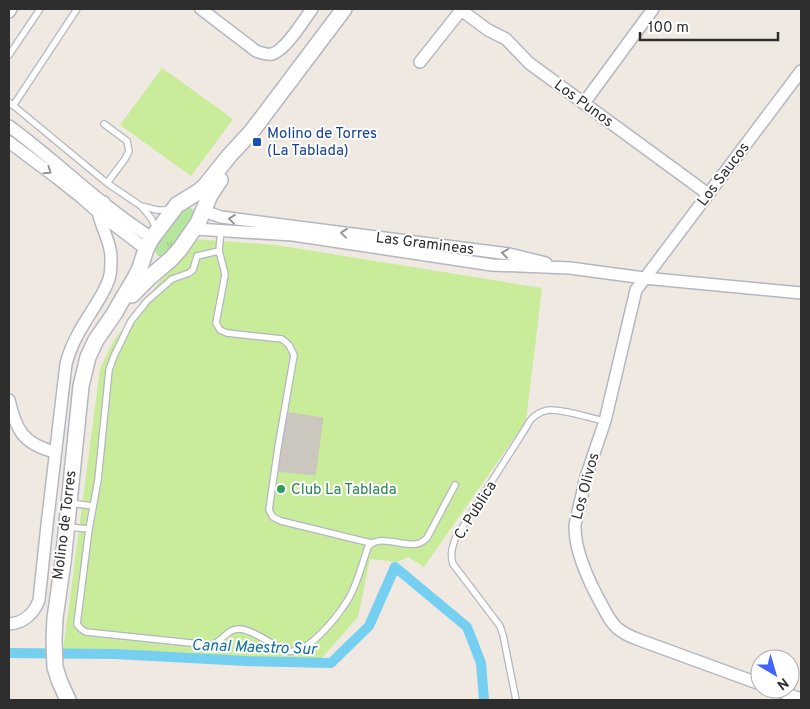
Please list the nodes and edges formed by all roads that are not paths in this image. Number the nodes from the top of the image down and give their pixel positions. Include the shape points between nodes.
1 (11, 9) edge
2 (40, 9) edge
3 (77, 9) edge
4 (201, 9) edge
5 (312, 9) edge
6 (344, 9) edge
7 (653, 9) edge
8 (462, 10) edge
9 (9, 12) edge
10 (9, 55) edge
11 (420, 62) dead end
12 (801, 71) edge
13 (584, 103) junction
14 (11, 104) edge
15 (104, 124) dead end
16 (9, 126) edge
17 (252, 130) junction
18 (25, 139) junction
19 (10, 146) edge
20 (107, 183) junction
21 (708, 194) junction
22 (141, 206) junction
23 (177, 206) junction
24 (101, 207) junction
25 (204, 211) junction
26 (261, 227) junction
27 (195, 229) junction
28 (221, 230) junction
29 (152, 239) junction
30 (219, 251) junction
31 (171, 259) junction
32 (644, 278) junction
33 (801, 293) edge
34 (114, 314) junction
35 (9, 400) edge
36 (605, 421) junction
37 (74, 450) junction
38 (55, 452) junction
39 (455, 485) dead end
40 (69, 503) junction
41 (93, 506) junction
42 (67, 527) junction
43 (89, 529) junction
44 (371, 544) junction
45 (57, 600) junction
46 (9, 624) edge
47 (750, 680) edge
48 (68, 700) edge
49 (516, 700) edge

1 - 9 street
2 - 10 lane
3 - 14 lane
4 - 5 street via 265,54 282,48
6 - 17 main road, Molino de Torres
7 - 13 street
8 - 11 street
8 - 13 street, Los Punos via 506,39 529,63
12 - 21 street, Los Saucos
13 - 21 street, Los Punos
14 - 20 lane
15 - 20 lane via 127,141 129,151
16 - 18 street
17 - 23 main road, Molino de Torres via 205,186
17 - 25 main road, Molino de Torres via 212,191
18 - 19 street
18 - 24 street
19 -> 24 street
20 - 22 lane
21 - 32 street, Los Saucos
22 - 23 lane via 162,211
22 - 29 lane via 151,218
23 - 25 main road via 189,201
23 - 29 main road, Molino de Torres
24 - 29 street
24 - 38 street via 100,222 110,246 110,275 68,356
26 -> 25 street
25 - 27 main road, Molino de Torres
26 - 28 street
26 - 32 street, Las Gramineas via 294,235 492,265 570,268
27 - 28 street
27 - 31 main road, Molino de Torres
28 - 30 lane
29 - 31 main road via 151,256 157,261
29 - 34 main road, Molino de Torres via 138,274
30 - 41 lane via 197,256 193,270 172,279 147,301 131,320 122,338 109,370
30 - 44 lane via 225,276 216,323 220,330 282,338 294,355 278,447 270,510 273,517
31 - 34 main road, Molino de Torres
32 - 33 street, Las Gramineas
32 - 36 street, Los Olivos via 634,295
34 - 37 main road, Molino de Torres via 88,356 81,386
35 - 38 street via 22,435 38,448
36 - 47 street, Los Olivos via 586,477 574,533 588,578 611,622 626,635
36 - 49 lane, C. Publica via 548,410 529,420 452,546 453,564 500,626
37 - 40 main road, Molino de Torres
37 - 45 main road, Molino de Torres via 58,562
38 - 46 street via 40,600 30,615
39 - 44 lane via 421,544 377,540
40 - 41 lane
40 - 42 main road, Molino de Torres
41 - 43 lane
42 - 43 lane
42 - 45 main road, Molino de Torres
43 - 44 lane via 77,624 81,629 210,645 216,644 228,632 245,629 288,652 310,643 326,629 349,597
45 - 48 main road, Molino de Torres via 54,659

